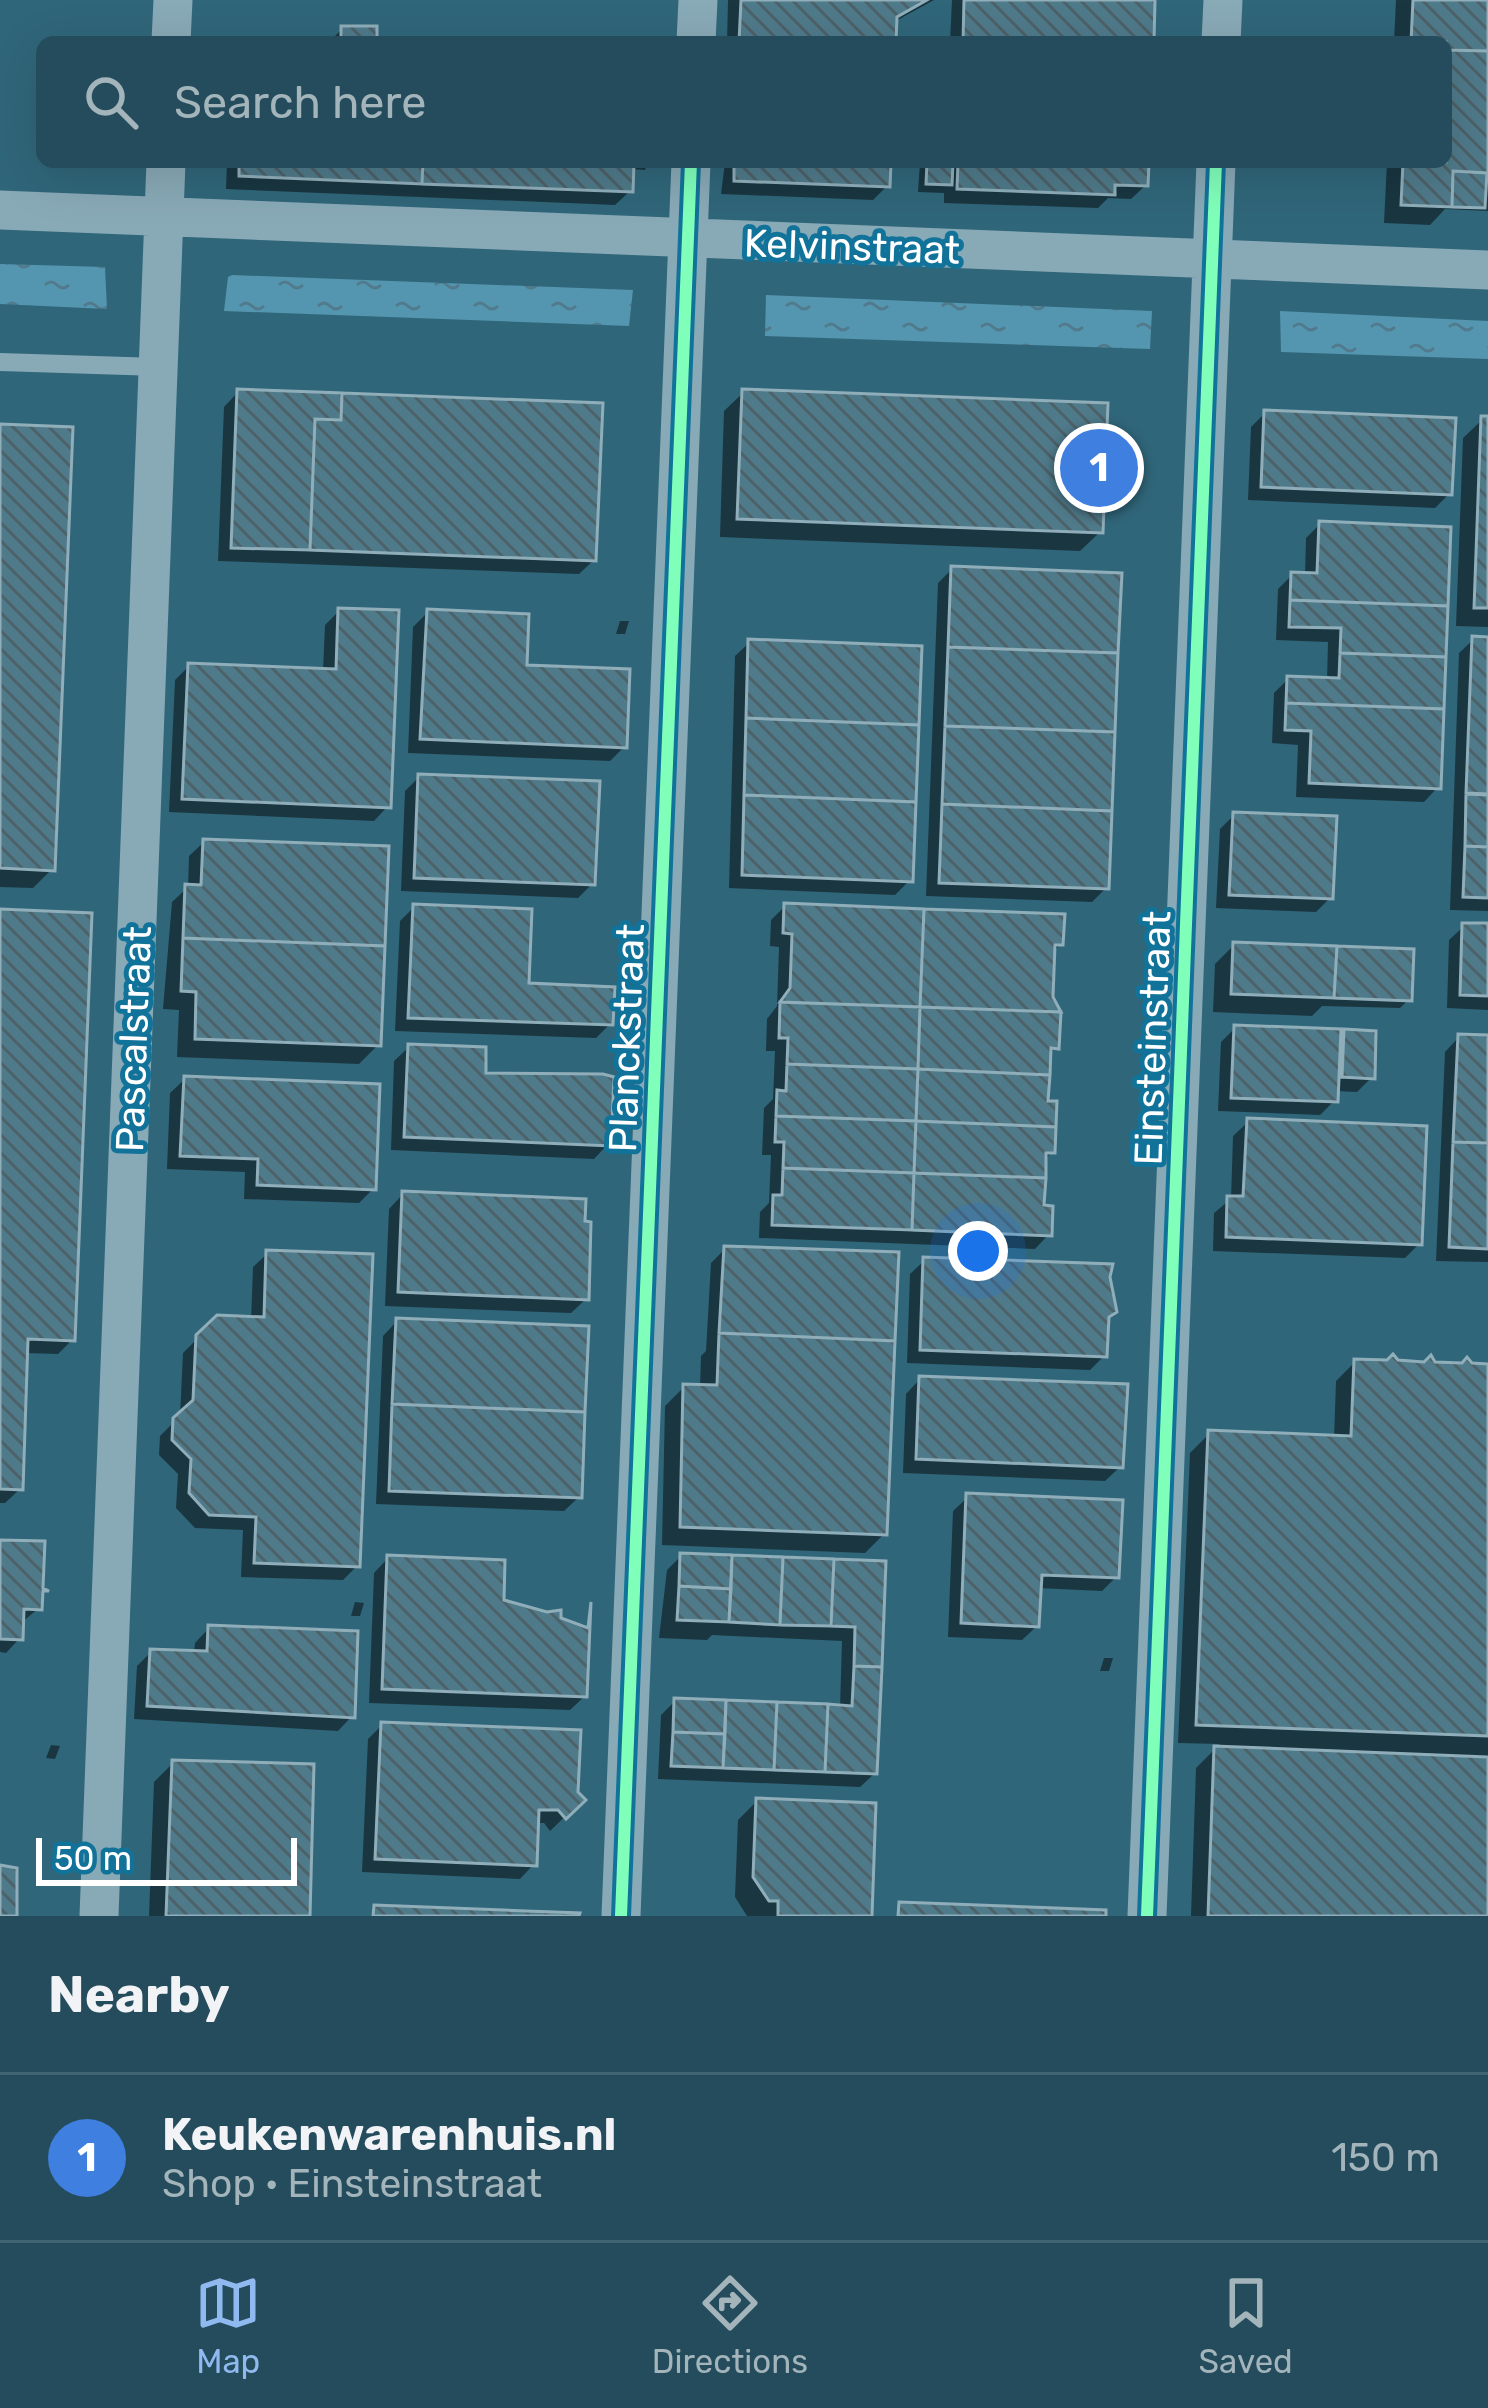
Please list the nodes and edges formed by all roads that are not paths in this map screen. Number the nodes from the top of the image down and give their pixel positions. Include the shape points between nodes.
1 (173, 0) edge
2 (698, 0) edge
3 (1223, 0) edge
4 (171, 36) edge
5 (696, 36) edge
6 (1221, 36) edge
7 (166, 168) edge
8 (691, 168) edge
9 (1216, 168) edge
10 (0, 210) edge
11 (164, 216) junction
12 (688, 239) junction
13 (1212, 262) junction
14 (1488, 270) edge
15 (0, 362) edge
16 (158, 367) junction
17 (99, 1916) edge
18 (621, 1916) edge
19 (1147, 1916) edge

1 - 4 street
2 - 5 street
3 - 6 street
7 - 11 street, Pascalstraat
8 - 12 street, Planckstraat
9 - 13 street, Einsteinstraat
10 - 11 street, Kelvinstraat
11 - 12 street, Kelvinstraat
11 - 16 street, Pascalstraat
12 - 13 street, Kelvinstraat
12 - 18 street, Planckstraat
13 - 14 street, Kelvinstraat
13 - 19 street, Einsteinstraat
15 - 16 lane
16 - 17 street, Pascalstraat

